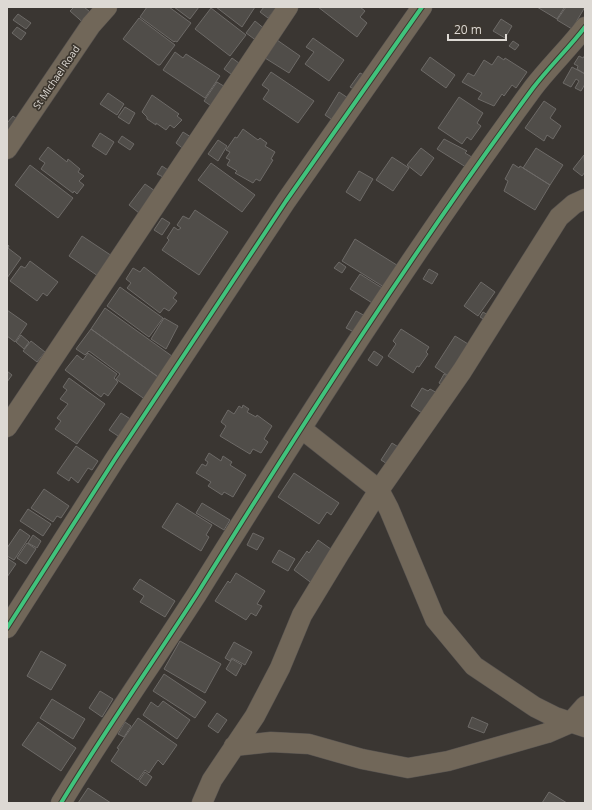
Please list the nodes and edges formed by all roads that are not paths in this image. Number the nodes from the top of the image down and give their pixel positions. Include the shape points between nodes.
1 (107, 7) edge
2 (288, 7) edge
3 (422, 7) edge
4 (585, 27) edge
5 (7, 149) edge
6 (585, 199) edge
7 (7, 428) edge
8 (302, 429) junction
9 (379, 490) junction
10 (7, 628) edge
11 (585, 706) edge
12 (578, 725) edge
13 (234, 746) junction
14 (61, 803) edge
15 (202, 803) edge

1 - 5 street, St Michael Road via 91,25
2 - 7 street
3 - 10 street via 286,201 115,458
4 - 8 street via 535,85 476,167
6 - 9 street via 574,204 559,218 462,371
8 - 9 street
8 - 14 street via 154,660 92,751
9 - 12 street via 389,508 435,619 474,666 535,707
9 - 13 street via 302,615 280,668 255,716
11 - 12 street
12 - 13 street via 448,761 408,768 362,759 309,744 271,742
13 - 15 street via 212,780

